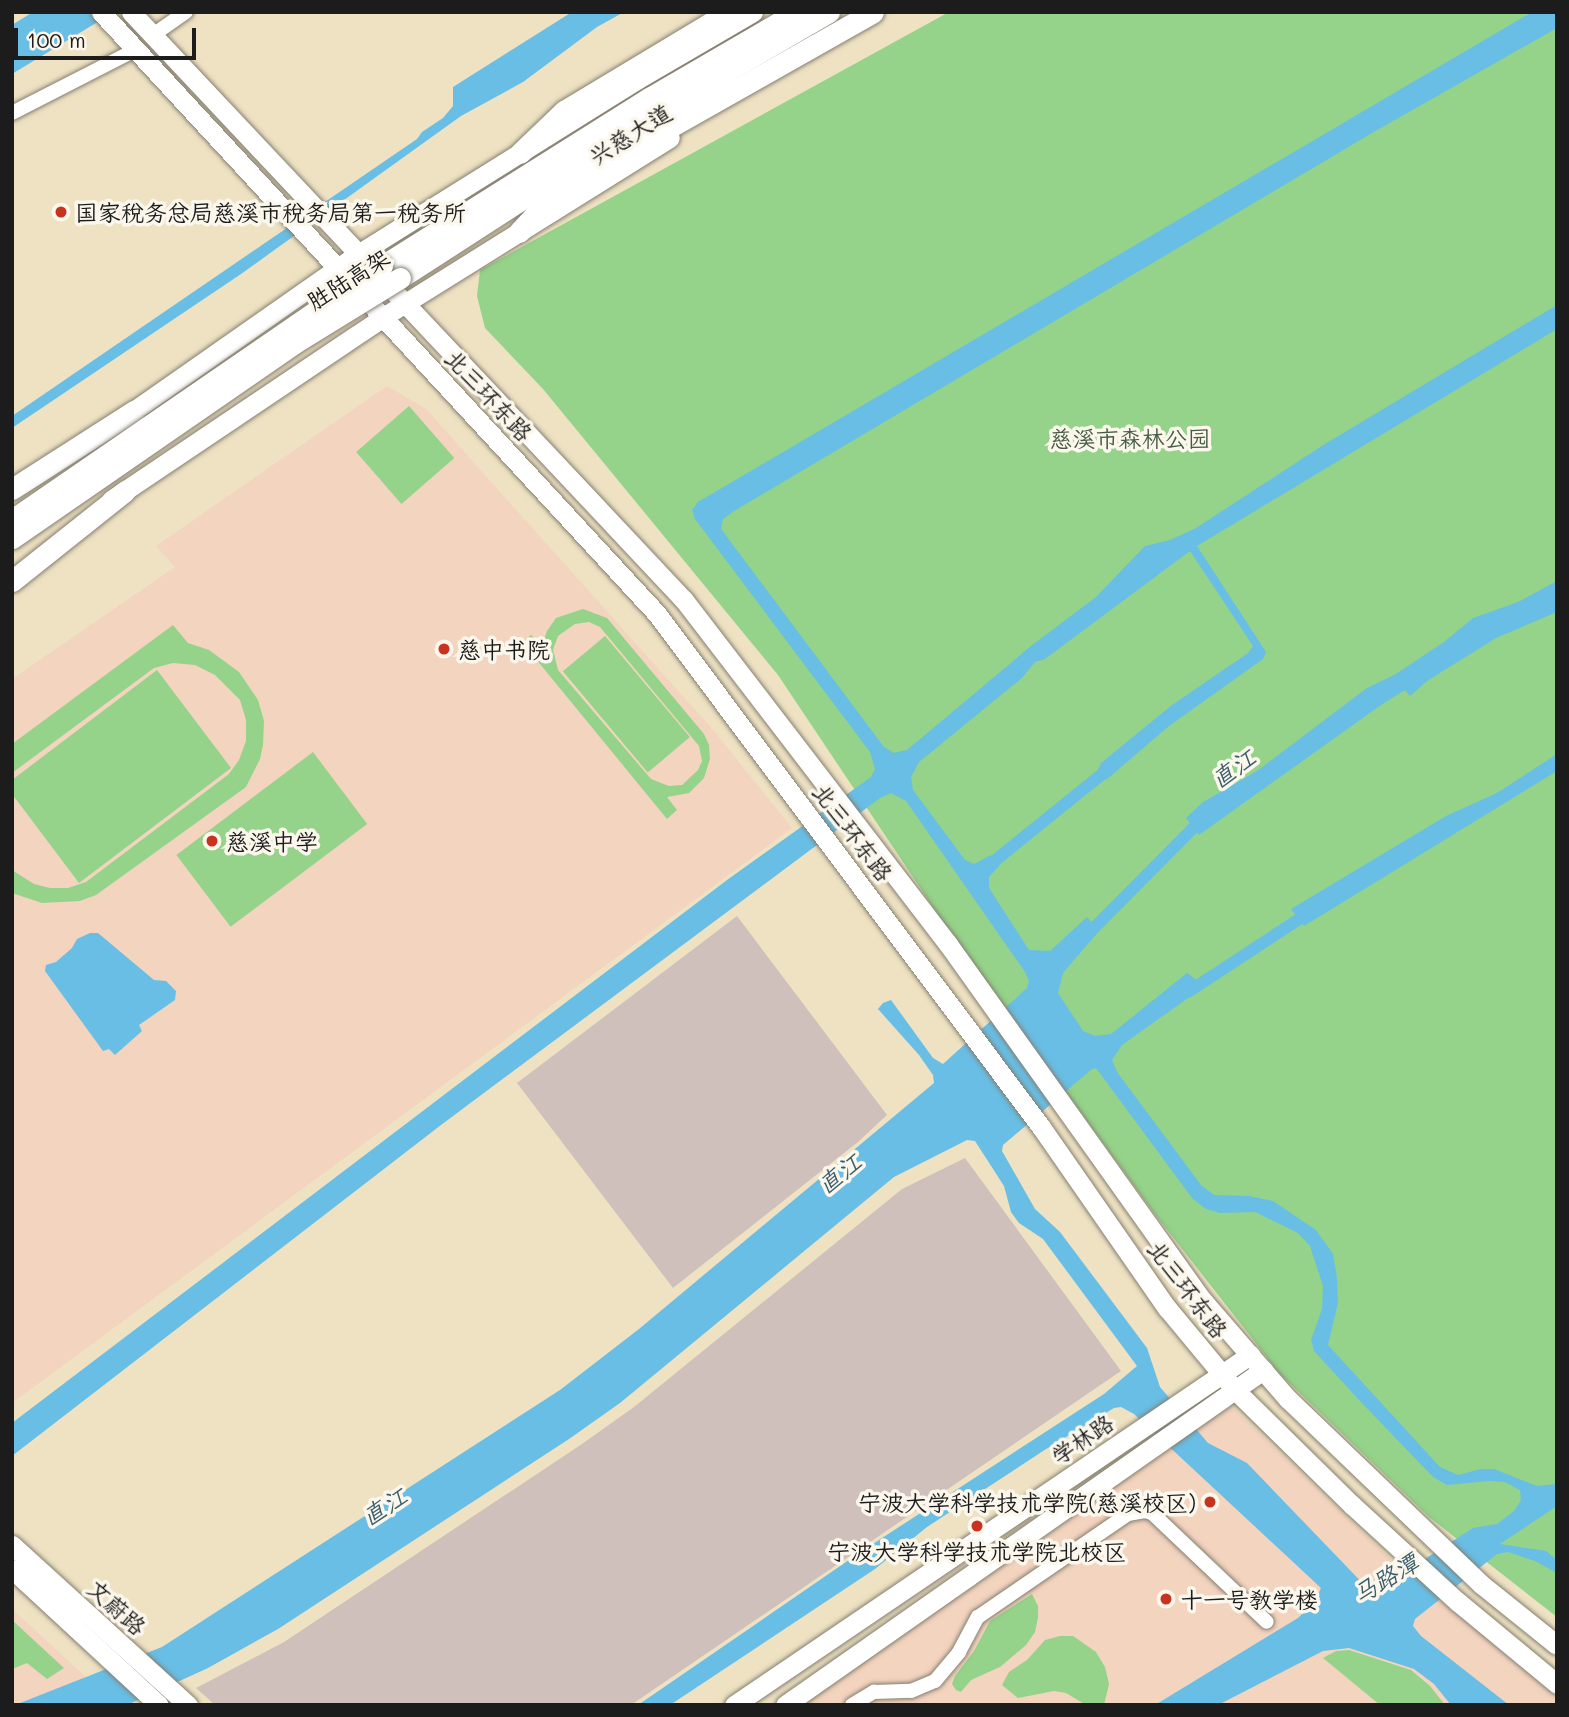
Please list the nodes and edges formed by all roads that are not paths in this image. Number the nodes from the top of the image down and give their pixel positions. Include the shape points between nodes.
1 (100, 12) edge
2 (131, 12) edge
3 (186, 12) edge
4 (729, 12) edge
5 (753, 12) edge
6 (797, 12) edge
7 (828, 12) edge
8 (873, 12) edge
9 (885, 12) edge
10 (153, 35) junction
11 (135, 50) junction
12 (12, 113) edge
13 (520, 153) junction
14 (519, 233) junction
15 (358, 254) junction
16 (337, 268) junction
17 (404, 304) junction
18 (383, 317) junction
19 (134, 411) junction
20 (20, 484) edge
21 (125, 491) joint
22 (12, 496) edge
23 (12, 520) edge
24 (12, 538) edge
25 (22, 568) edge
26 (12, 581) edge
27 (1250, 1355) junction
28 (1263, 1370) junction
29 (1222, 1374) junction
30 (1236, 1391) junction
31 (12, 1545) edge
32 (12, 1569) edge
33 (1267, 1622) dead end
34 (1557, 1645) edge
35 (115, 1651) junction
36 (1557, 1684) edge
37 (153, 1699) edge
38 (188, 1705) edge
39 (734, 1705) edge
40 (785, 1705) edge
41 (852, 1705) edge

1 - 11 main road, 北三环东路
2 - 10 main road, 北三环东路
3 - 10 street
4 - 13 highway via 564,111
5 - 13 main road, 兴慈大道
6 - 23 highway, 胜陆高架, bridge via 649,98 382,266
7 - 24 highway, 胜陆高架, bridge via 657,112 296,342
8 - 14 highway via 557,191
9 - 14 main road, 兴慈大道 via 803,54
10 - 15 main road, 北三环东路
11 - 12 street
11 - 16 main road, 北三环东路
13 - 15 main road, 兴慈大道
14 - 17 main road, 兴慈大道
15 - 16 main road, 兴慈大道
15 - 17 main road, 北三环东路
16 - 18 main road, 北三环东路
16 - 19 main road, 兴慈大道
17 - 18 main road, 兴慈大道
17 - 27 main road, 北三环东路 via 684,600 992,1006 1203,1301
18 - 21 main road, 兴慈大道
18 - 29 main road, 北三环东路 via 657,614 1041,1127 1167,1308
19 - 20 highway
19 - 22 main road, 兴慈大道
21 - 25 highway
25 - 26 highway
27 - 28 main road, 北三环东路
27 - 29 main road, 学林路
28 - 30 main road, 学林路
28 - 34 main road, 北三环东路 via 1325,1437 1481,1584
29 - 30 main road, 北三环东路
29 - 39 main road, 学林路
30 - 36 main road, 北三环东路 via 1458,1602
30 - 40 main road, 学林路
31 - 35 main road, 文蔚路
32 - 35 main road, 文蔚路
33 - 41 street via 1152,1513 1128,1514 978,1617 959,1652 935,1681 911,1691 874,1692
35 - 37 main road, 文蔚路
35 - 38 main road, 文蔚路

